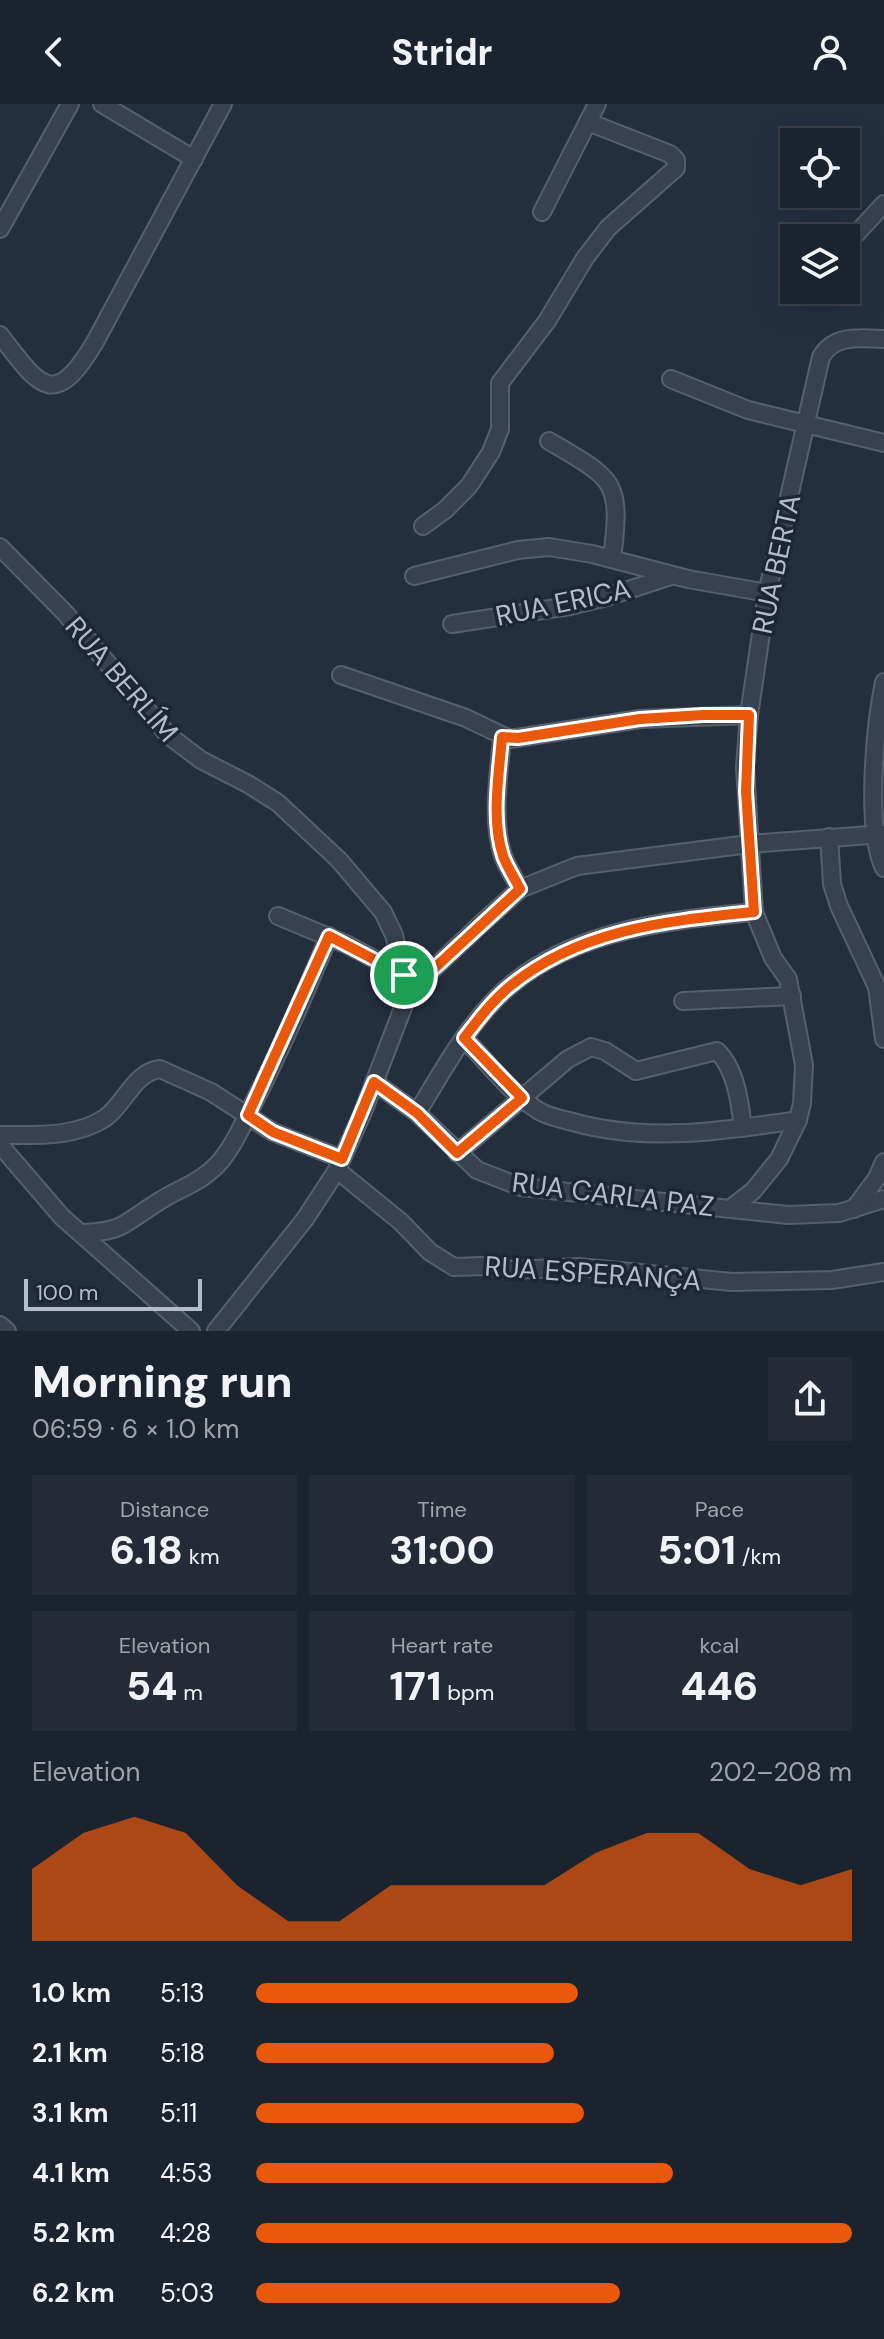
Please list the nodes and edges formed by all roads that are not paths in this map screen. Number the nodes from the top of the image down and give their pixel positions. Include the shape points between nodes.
1 (70, 104) edge
2 (102, 104) edge
3 (223, 104) edge
4 (597, 104) edge
5 (588, 122) junction
6 (194, 159) junction
7 (884, 204) edge
8 (542, 212) dead end
9 (0, 229) edge
10 (860, 230) edge
11 (0, 335) edge
12 (884, 339) edge
13 (671, 379) dead end
14 (806, 425) junction
15 (549, 441) dead end
16 (884, 443) edge
17 (423, 526) dead end
18 (0, 547) edge
19 (612, 559) junction
20 (673, 575) junction
21 (414, 576) dead end
22 (767, 593) junction
23 (452, 624) dead end
24 (341, 675) dead end
25 (884, 682) edge
26 (749, 715) junction
27 (502, 737) junction
28 (880, 834) edge
29 (829, 837) junction
30 (749, 844) junction
31 (884, 868) edge
32 (520, 889) junction
33 (754, 912) junction
34 (278, 916) dead end
35 (329, 936) junction
36 (409, 982) junction
37 (792, 996) junction
38 (683, 1001) dead end
39 (464, 1038) junction
40 (884, 1039) edge
41 (374, 1082) junction
42 (522, 1098) junction
43 (417, 1113) junction
44 (248, 1115) junction
45 (798, 1120) junction
46 (743, 1128) junction
47 (0, 1135) edge
48 (0, 1145) edge
49 (457, 1153) junction
50 (884, 1162) edge
51 (340, 1165) junction
52 (884, 1199) edge
53 (731, 1208) junction
54 (854, 1209) junction
55 (84, 1233) junction
56 (884, 1272) edge
57 (0, 1325) edge
58 (7, 1331) edge
59 (191, 1331) edge
60 (216, 1331) edge

1 - 9 street
2 - 6 street
3 - 6 street
4 - 5 street
5 - 8 street
5 - 17 street via 670,154 676,168 608,228 585,258 547,321 500,383 500,429 491,452 469,486
6 - 11 street via 95,342 69,379 56,385 40,381
7 - 10 street
12 - 14 street, RUA BERTA via 848,339 827,347
13 - 14 street via 748,410
14 - 16 street
14 - 22 street, RUA BERTA
15 - 19 street via 594,467 612,489 617,514
18 - 36 street, RUA BERLÍM via 66,614 168,735 278,803 339,860 383,912
19 - 20 street
19 - 21 street via 540,547
20 - 22 street
20 - 23 street, RUA ERICA via 570,606
22 - 26 street, RUA BERTA
24 - 27 street via 466,718
25 - 28 street via 875,753
26 - 27 street via 640,719
26 - 30 street, RUA BERTA
27 - 32 street via 499,834 503,856
28 - 29 street
28 - 31 street via 876,851
29 - 30 street
29 - 40 street via 832,884 877,987
30 - 32 street via 577,866
30 - 33 street, RUA BERTA
32 - 36 street
33 - 37 street, RUA BERTA
33 - 39 street via 665,921 589,941 508,988
34 - 35 street
35 - 36 street
35 - 44 street
36 - 41 street
37 - 38 street
37 - 45 street, RUA BERTA via 804,1065
39 - 42 street
39 - 43 street
41 - 43 street, RUA CARLA PAZ
41 - 51 street
42 - 46 street via 540,1112 624,1133
42 - 46 street via 568,1059 591,1047 636,1071 717,1051 729,1067
42 - 49 street
43 - 49 street, RUA CARLA PAZ
44 - 47 street, RUA ESPERANÇA via 173,1073 153,1070 108,1116 87,1128
44 - 51 street, RUA ESPERANÇA
44 - 55 street via 230,1149 199,1181 126,1225
45 - 46 street
45 - 53 street, RUA BERTA via 767,1177
48 - 55 street via 55,1209
49 - 53 street, RUA CARLA PAZ via 477,1170 521,1187
50 - 54 street
51 - 56 street, RUA ESPERANÇA via 454,1267 579,1267 732,1282 832,1280
51 - 60 street via 305,1219
52 - 54 street, RUA CARLA PAZ
53 - 54 street, RUA CARLA PAZ via 788,1215
55 - 59 street
57 - 58 street

